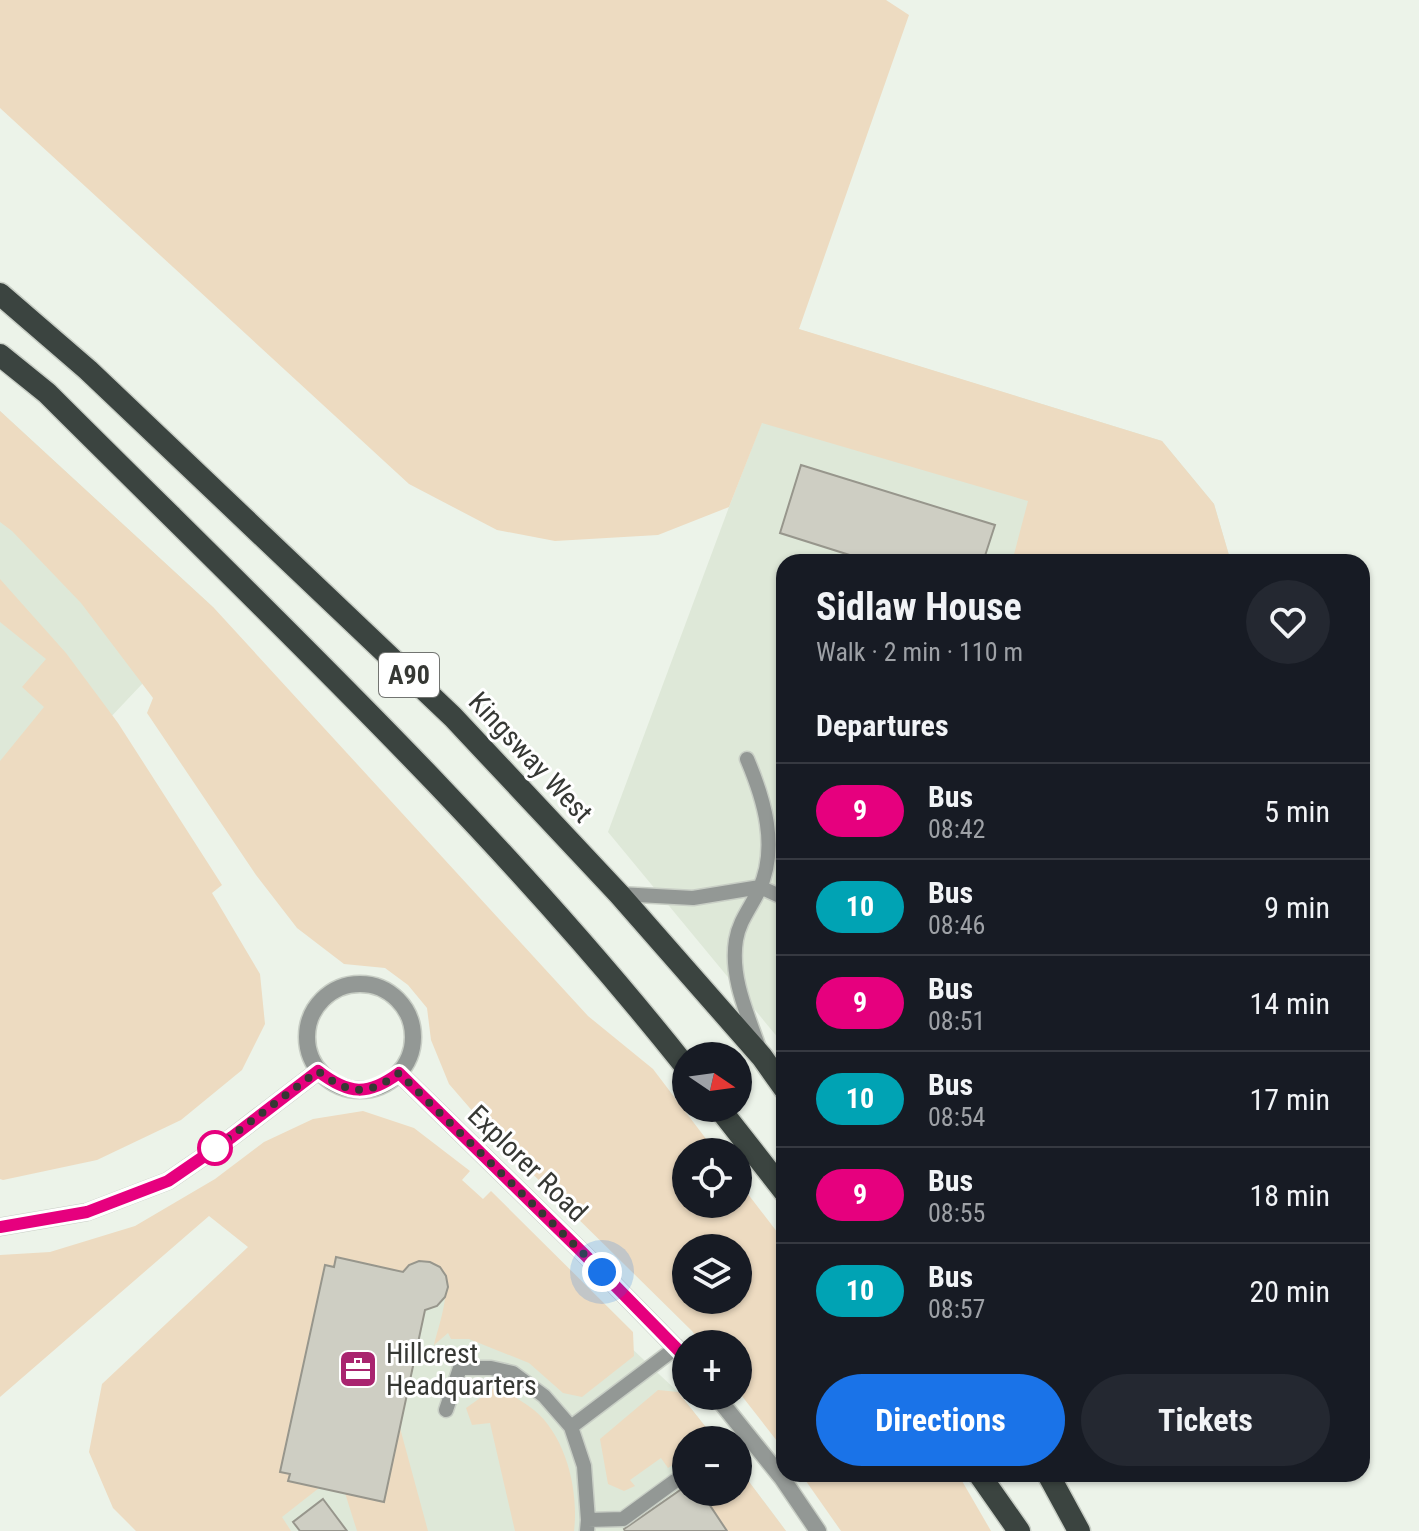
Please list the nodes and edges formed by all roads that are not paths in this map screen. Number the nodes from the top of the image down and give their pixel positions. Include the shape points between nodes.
1 (0, 294) edge
2 (0, 355) edge
3 (747, 759) dead end
4 (760, 887) junction
5 (619, 894) junction
6 (776, 894) edge
7 (672, 1049) edge
8 (762, 1057) junction
9 (318, 1071) junction
10 (399, 1073) junction
11 (776, 1077) edge
12 (730, 1122) edge
13 (776, 1181) edge
14 (0, 1227) edge
15 (672, 1344) edge
16 (672, 1359) edge
17 (446, 1410) dead end
18 (727, 1410) edge
19 (571, 1427) junction
20 (776, 1471) edge
21 (785, 1482) edge
22 (985, 1482) edge
23 (1052, 1482) edge
24 (672, 1483) edge
25 (588, 1525) edge
26 (818, 1531) edge
27 (1019, 1531) edge
28 (1079, 1531) edge

1 - 5 highway, Kingsway West / A90 via 88,370 453,717
2 - 7 highway, A90 via 47,393 421,767
3 - 4 lane via 763,797 769,850
4 - 5 lane via 693,898
4 - 6 lane
4 - 8 lane via 740,923 735,973
5 - 8 highway, Kingsway West / A90
8 - 11 highway, Kingsway West / A90
9 - 10 street via 336,1086 359,1091 381,1086
9 - 10 street via 307,1031 313,1010 328,994 348,985 370,985 391,994 406,1010 413,1032 410,1054
9 - 14 street via 168,1181 87,1212
10 - 15 street, Explorer Road
12 - 13 highway
16 - 19 lane
17 - 19 lane via 460,1368 491,1368 513,1373 544,1396
18 - 20 street
19 - 25 lane via 584,1466
21 - 26 street
22 - 27 highway
23 - 28 highway
24 - 25 lane via 623,1519

